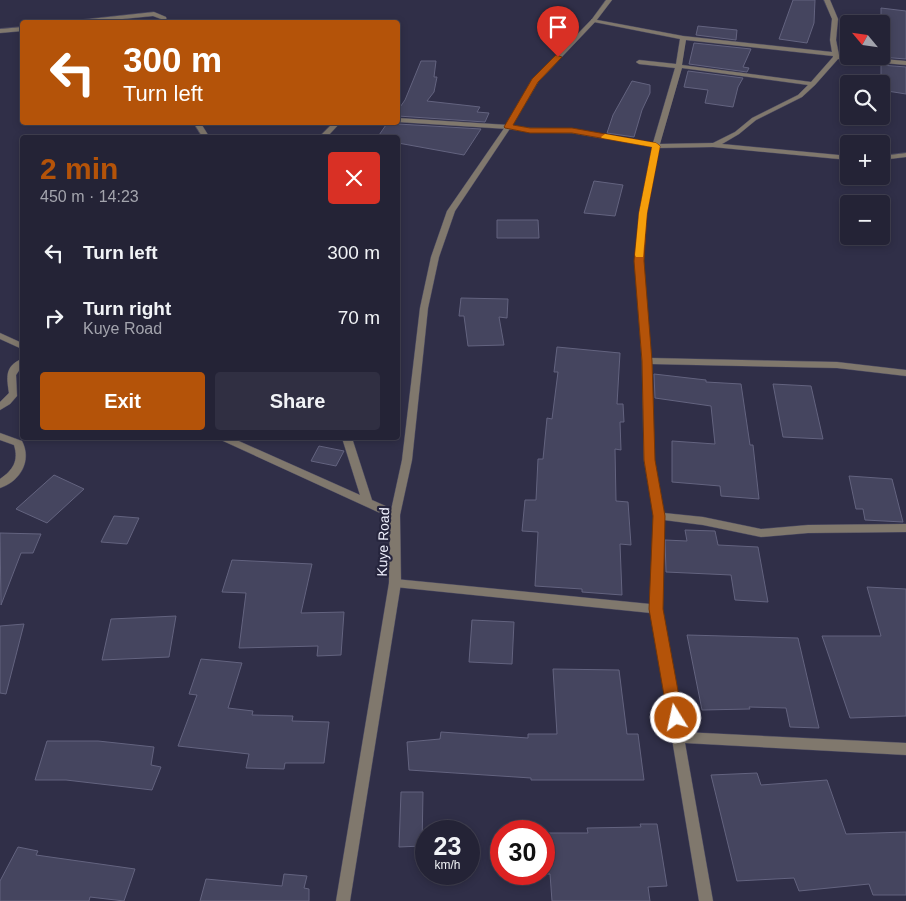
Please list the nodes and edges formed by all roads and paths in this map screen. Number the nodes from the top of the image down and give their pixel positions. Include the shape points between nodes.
1 (609, 0) edge
2 (827, 0) edge
3 (98, 20) edge
4 (164, 20) edge
5 (594, 20) junction
6 (20, 29) edge
7 (0, 31) edge
8 (683, 38) junction
9 (836, 55) junction
10 (640, 62) dead end
11 (906, 63) edge
12 (679, 66) junction
13 (813, 84) junction
14 (400, 120) edge
15 (335, 125) edge
16 (508, 127) junction
17 (324, 135) edge
18 (713, 145) junction
19 (656, 146) junction
20 (906, 155) edge
21 (840, 157) edge
22 (890, 157) edge
23 (0, 336) edge
24 (20, 345) edge
25 (647, 361) junction
26 (20, 364) edge
27 (906, 373) edge
28 (0, 407) edge
29 (0, 436) edge
30 (228, 440) edge
31 (348, 440) edge
32 (0, 484) edge
33 (368, 503) junction
34 (395, 515) junction
35 (659, 516) junction
36 (906, 528) edge
37 (395, 583) junction
38 (656, 609) junction
39 (679, 737) junction
40 (906, 749) edge
41 (343, 901) edge
42 (706, 901) edge

1 - 5 street, Kuye Road
2 - 9 street via 835,19 833,40
3 - 4 street via 154,14
5 - 8 street
5 - 16 street, Kuye Road via 535,81
6 - 7 street
8 - 9 street
8 - 12 street
9 - 11 street
9 - 13 street
10 - 12 street
12 - 13 street
12 - 19 street
13 - 18 street via 800,96 754,119
14 - 16 street
15 - 17 street
16 - 19 street via 572,131
16 - 34 street, Kuye Road via 451,211 435,257 424,308 407,460
18 - 19 street
18 - 21 street
19 - 25 street via 643,213 639,261
20 - 22 street
23 - 24 street
25 - 27 street via 837,365
25 - 35 street via 649,460
26 - 28 street via 11,375 15,391 13,397
29 - 32 street via 18,443 22,453 20,465 10,478
30 - 33 street
31 - 33 street
33 - 34 street
34 - 37 street, Kuye Road
35 - 36 street via 761,533
35 - 38 street
37 - 38 street
37 - 41 street, Kuye Road
38 - 39 street
39 - 40 street
39 - 42 street

